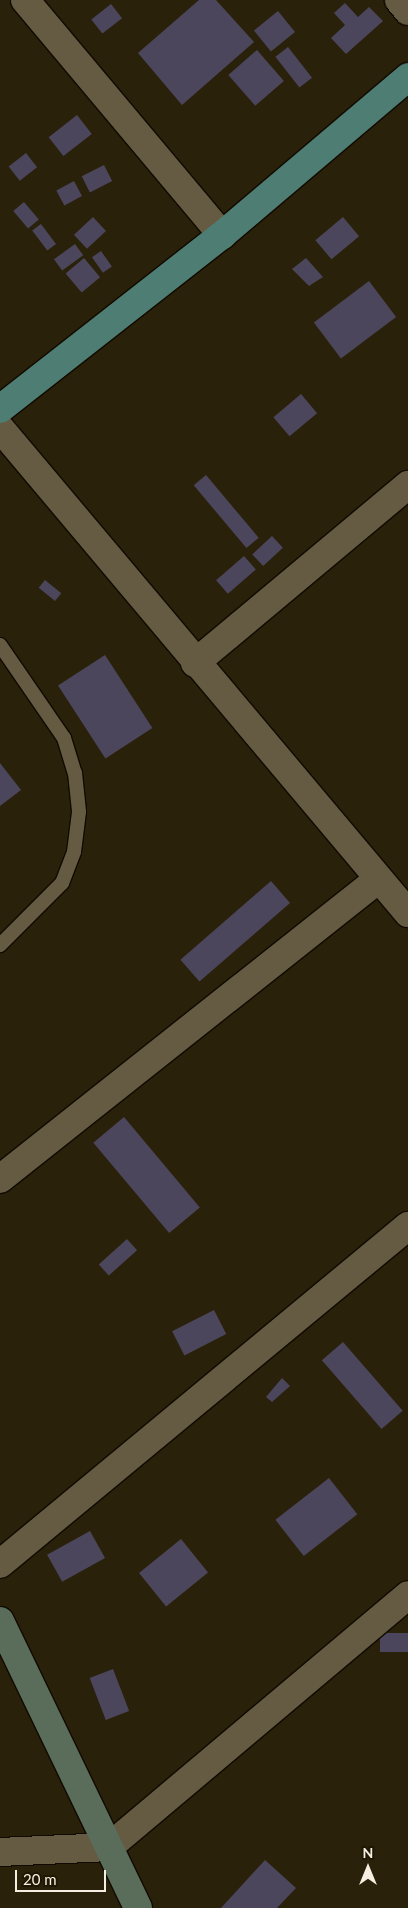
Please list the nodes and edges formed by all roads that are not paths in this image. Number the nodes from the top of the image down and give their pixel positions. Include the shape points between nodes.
1 (25, 0) edge
2 (399, 0) edge
3 (408, 11) edge
4 (408, 77) edge
5 (222, 235) junction
6 (0, 409) edge
7 (0, 428) edge
8 (408, 485) edge
9 (0, 644) edge
10 (194, 663) junction
11 (379, 879) junction
12 (408, 913) edge
13 (0, 944) edge
14 (0, 1179) edge
15 (408, 1226) edge
16 (0, 1564) edge
17 (408, 1595) edge
18 (0, 1621) edge
19 (109, 1847) junction
20 (0, 1852) edge
21 (138, 1908) edge

1 - 5 street
2 - 3 street
4 - 5 main road
5 - 6 main road
7 - 10 street
8 - 10 street
9 - 13 lane via 64,738 75,773 79,812 74,852 62,883
10 - 11 street
11 - 12 street
11 - 14 street
15 - 16 street
17 - 19 street
18 - 19 street
19 - 20 street
19 - 21 street

